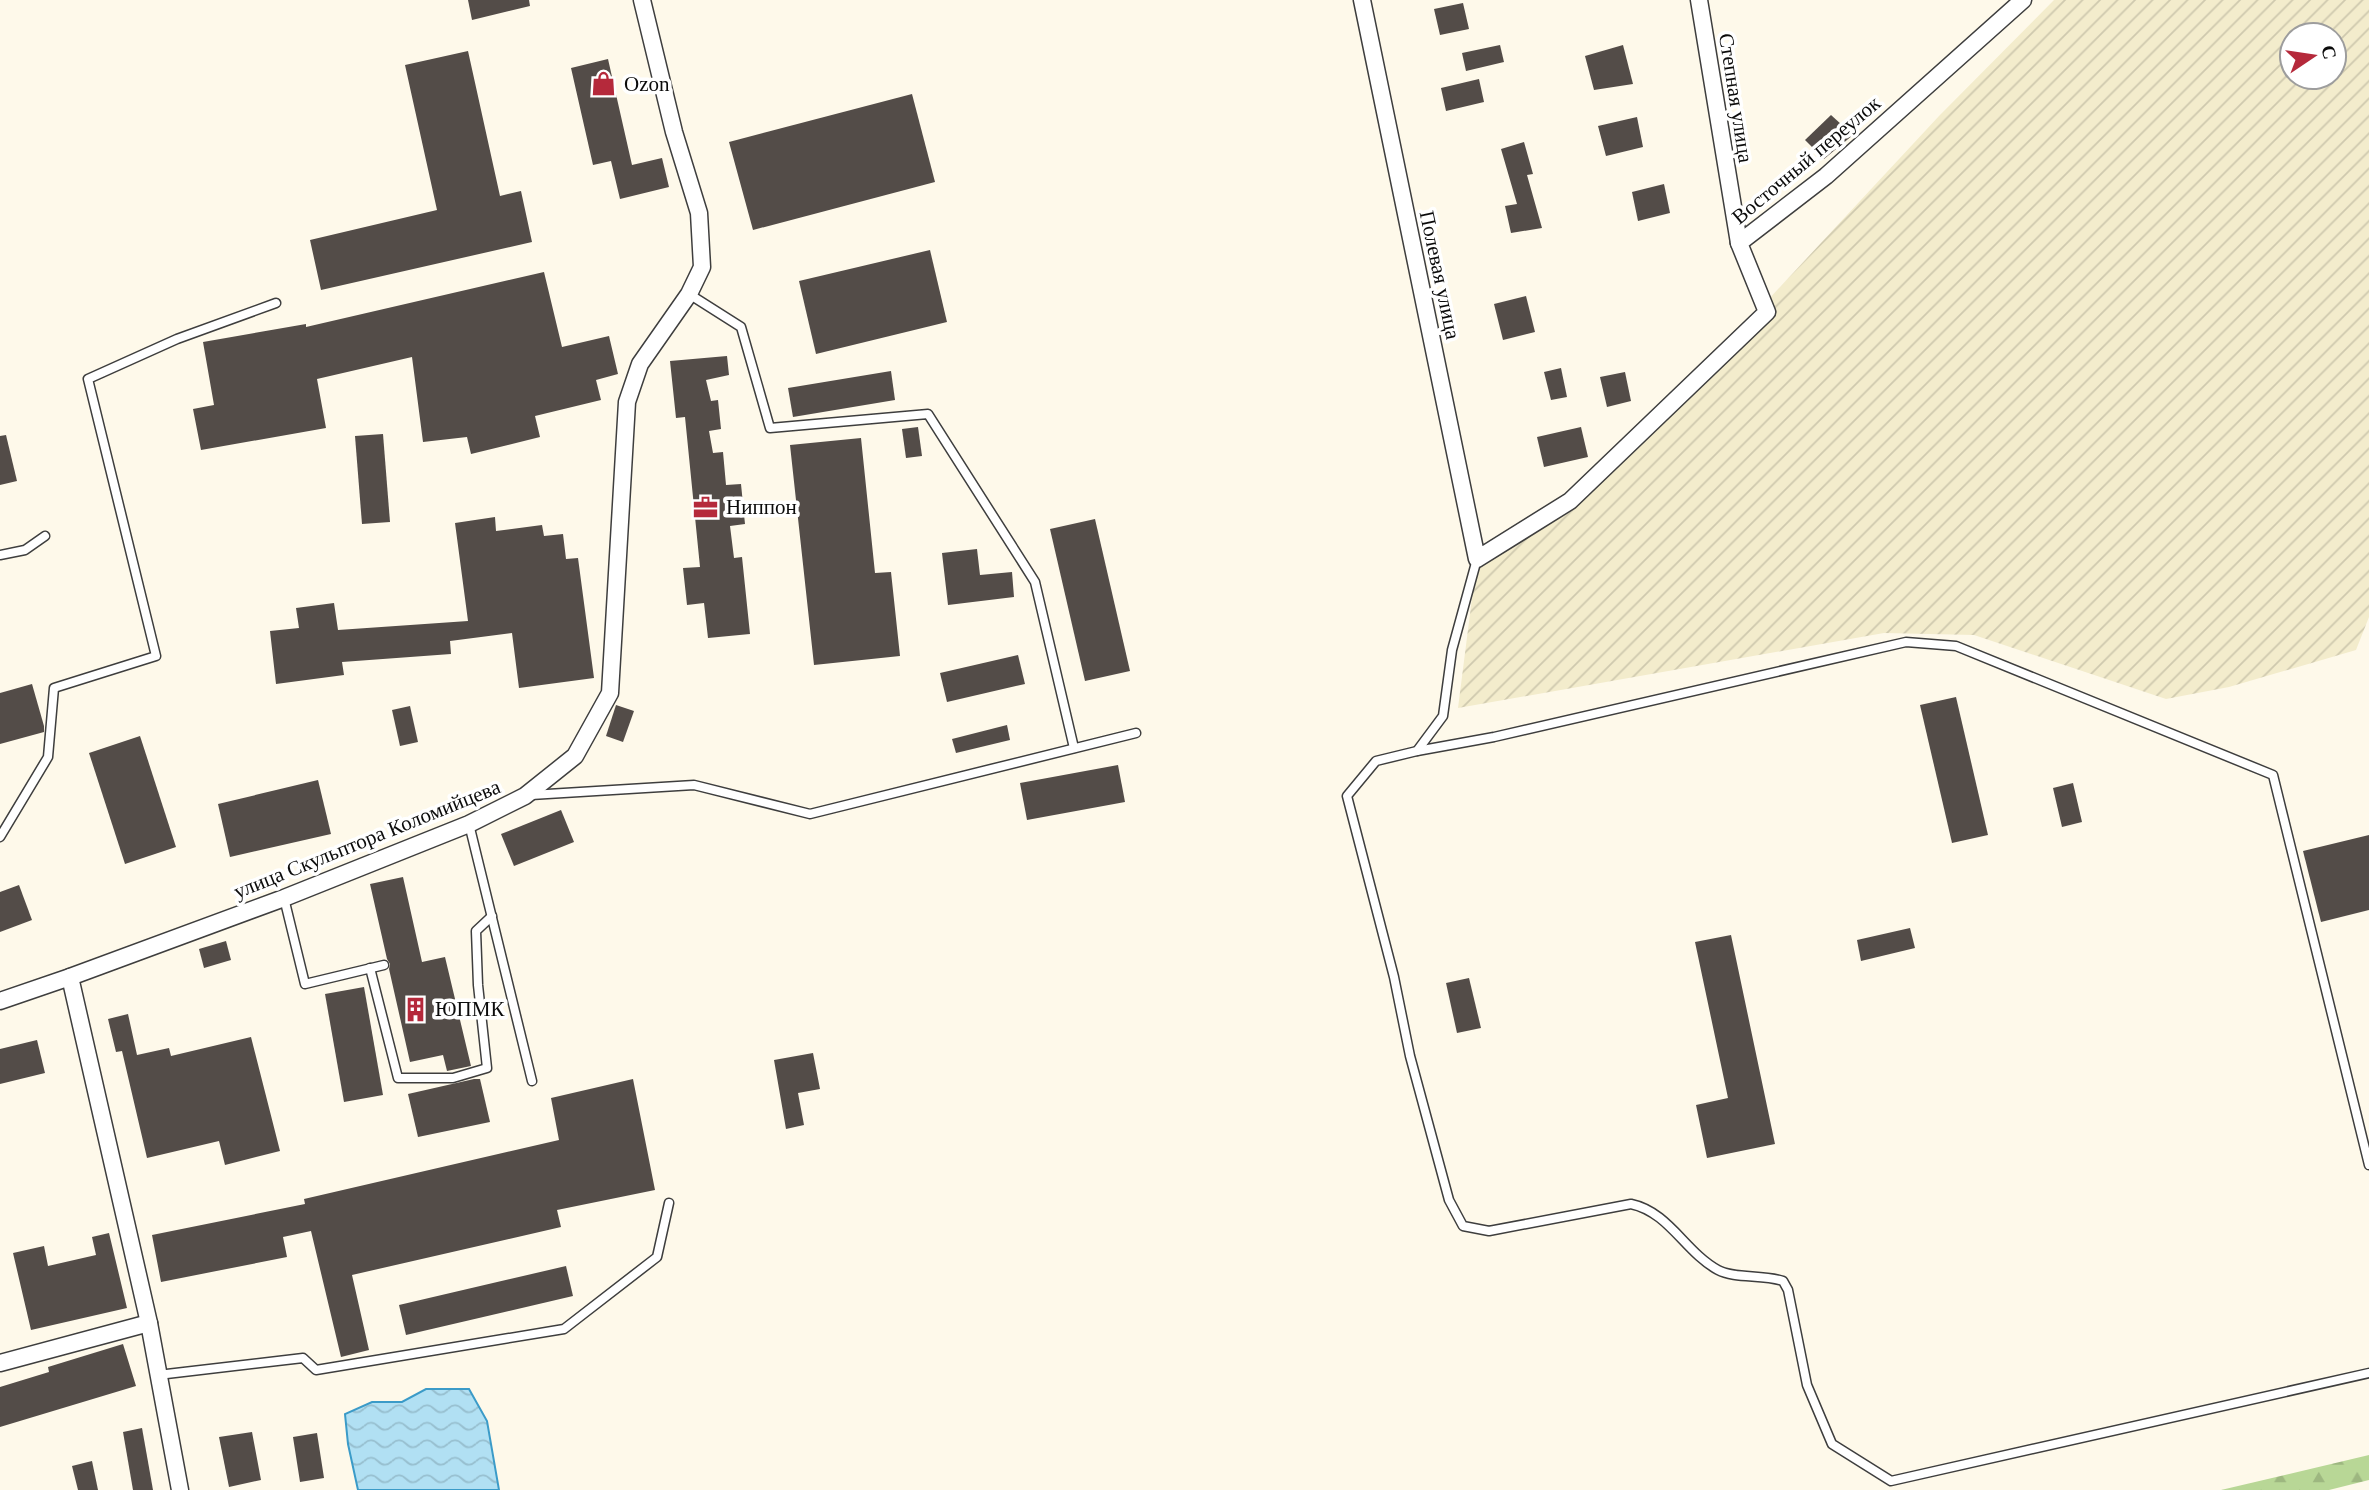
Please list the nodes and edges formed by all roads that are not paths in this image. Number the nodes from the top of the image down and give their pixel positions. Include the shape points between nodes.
1 (642, 0) edge
2 (1362, 0) edge
3 (1699, 0) edge
4 (2023, 0) edge
5 (1739, 243) junction
6 (689, 294) junction
7 (276, 303) dead end
8 (45, 536) dead end
9 (0, 555) edge
10 (1477, 559) junction
11 (1136, 733) dead end
12 (1074, 748) junction
13 (1417, 751) junction
14 (524, 796) junction
15 (469, 824) junction
16 (0, 838) edge
17 (284, 898) junction
18 (492, 916) junction
19 (384, 965) dead end
20 (370, 968) junction
21 (70, 977) junction
22 (0, 1001) edge
23 (532, 1081) dead end
24 (2369, 1165) edge
25 (669, 1203) dead end
26 (149, 1323) junction
27 (0, 1363) edge
28 (2369, 1373) edge
29 (159, 1375) junction
30 (1892, 1485) edge
31 (180, 1490) edge

1 - 6 street, улица Скульптора Коломийцева via 699,213 702,267
2 - 10 street, Полевая улица
3 - 5 street, Степная улица
4 - 5 street, Восточный переулок via 1826,176
5 - 10 street, Восточный переулок via 1768,312 1570,501
6 - 12 lane via 741,327 771,428 928,414 1035,582
6 - 14 street, улица Скульптора Коломийцева via 640,364 627,402 610,693 575,756
7 - 16 lane via 177,339 88,379 156,656 54,688 48,757
8 - 9 lane via 25,550
10 - 13 lane via 1452,650 1443,716
11 - 12 lane
12 - 14 lane via 810,814 694,785
13 - 24 lane via 1906,642 1956,646 2273,775
13 - 30 lane via 1376,761 1347,796 1410,1056 1449,1199 1463,1226 1489,1231 1631,1204 1657,1215 1721,1272 1783,1281 1807,1385 1832,1444
14 - 15 street, улица Скульптора Коломийцева
15 - 17 street, улица Скульптора Коломийцева
15 - 18 lane
17 - 20 lane via 305,984
17 - 21 street, улица Скульптора Коломийцева
18 - 20 lane via 477,930 487,1068 453,1078 398,1078
18 - 23 lane
19 - 20 lane
21 - 22 street, улица Скульптора Коломийцева
21 - 26 street
25 - 29 lane via 657,1257 564,1329 316,1370 303,1358
26 - 27 street
26 - 29 street
28 - 30 lane
29 - 31 street

